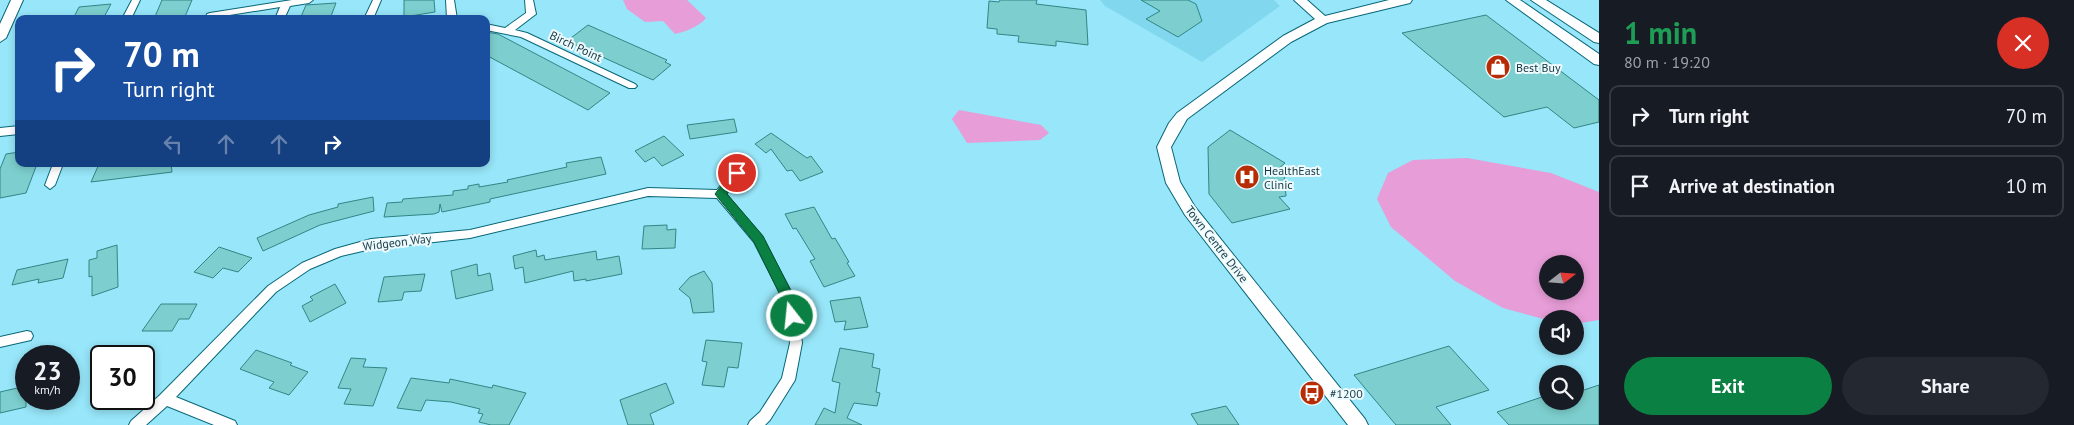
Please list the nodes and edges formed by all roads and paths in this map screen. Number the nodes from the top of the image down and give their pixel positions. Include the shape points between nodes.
1 (18, 0) edge
2 (136, 0) edge
3 (309, 0) edge
4 (377, 0) edge
5 (450, 0) edge
6 (529, 0) edge
7 (1300, 0) edge
8 (1406, 0) edge
9 (1512, 0) edge
10 (1537, 0) edge
11 (1548, 0) edge
12 (286, 4) junction
13 (128, 15) edge
14 (216, 15) edge
15 (281, 15) edge
16 (370, 15) edge
17 (452, 15) edge
18 (1323, 20) junction
19 (490, 27) edge
20 (507, 31) junction
21 (1599, 37) edge
22 (0, 38) edge
23 (1599, 61) edge
24 (632, 86) dead end
25 (15, 130) edge
26 (0, 132) edge
27 (57, 167) edge
28 (737, 173) dead end
29 (50, 185) dead end
30 (720, 194) junction
31 (27, 336) dead end
32 (0, 342) edge
33 (165, 399) junction
34 (136, 425) edge
35 (230, 425) edge
36 (755, 425) edge
37 (1359, 425) edge

1 - 22 street
2 - 13 street
3 - 12 street
4 - 16 street
5 - 17 street
6 - 20 street via 531,14
7 - 18 street
8 - 18 street, Town Centre Drive
9 - 23 main road
10 - 21 main road
11 - 21 main road
12 - 14 street
12 - 15 street
18 - 37 street, Town Centre Drive via 1287,39 1182,116 1164,147 1174,183 1190,211
19 - 20 street, Birch Point
20 - 24 street, Birch Point via 524,35
25 - 26 street
27 - 29 street
28 - 30 street
30 - 33 street, Widgeon Way via 648,192 470,234 371,244 339,252 306,266 272,289
30 - 36 street via 758,239 791,303 796,343 788,380 765,416
31 - 32 street
33 - 34 street, Widgeon Way
33 - 35 street

